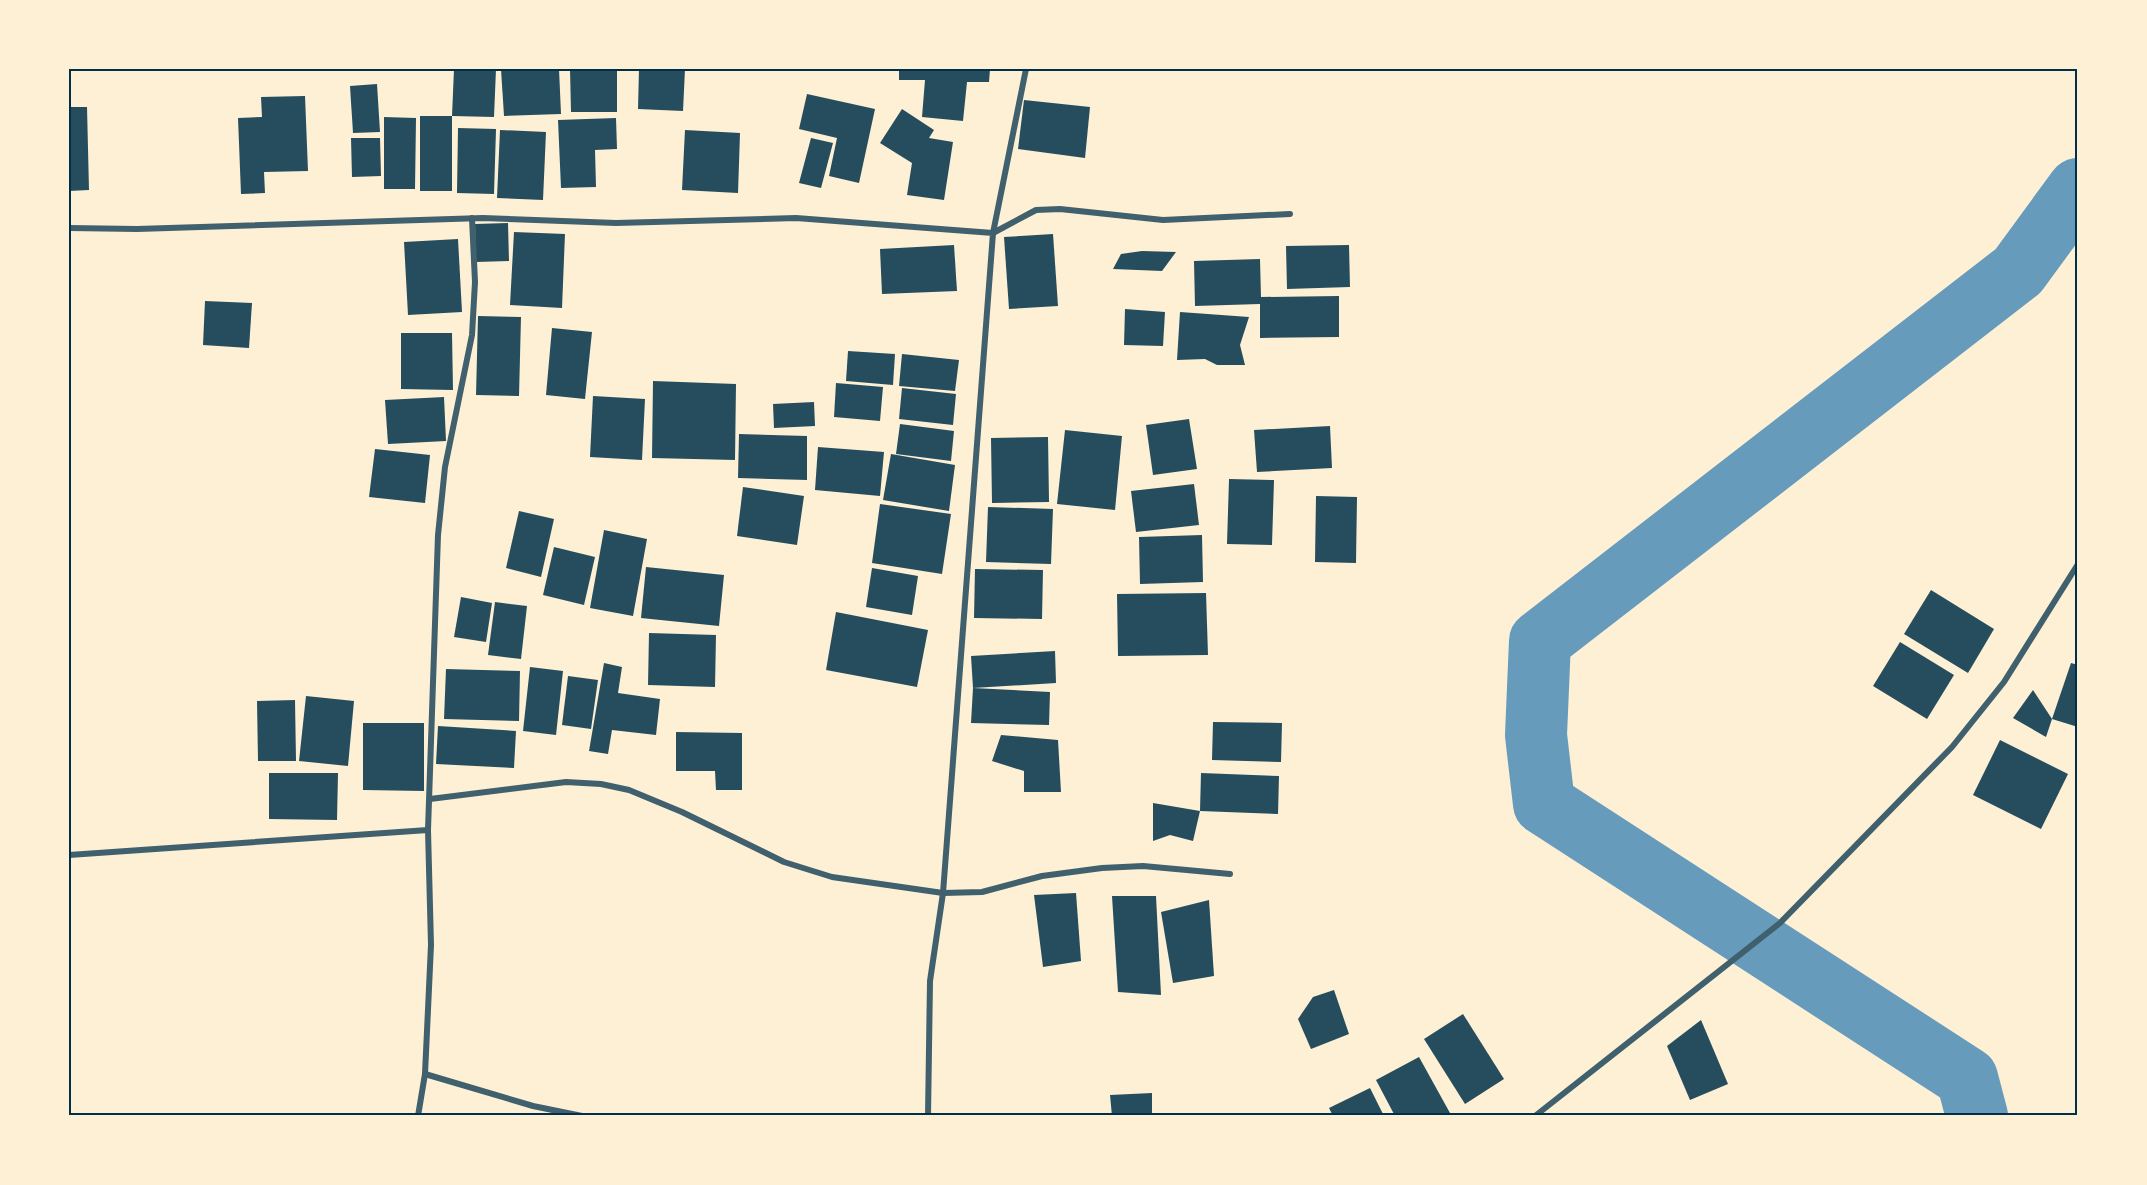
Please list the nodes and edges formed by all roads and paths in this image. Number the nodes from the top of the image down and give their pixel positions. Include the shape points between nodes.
1 (1026, 69) edge
2 (1290, 214) dead end
3 (472, 218) junction
4 (69, 228) edge
5 (993, 233) junction
6 (2078, 564) edge
7 (430, 799) junction
8 (428, 830) junction
9 (69, 855) edge
10 (1230, 874) dead end
11 (943, 894) junction
12 (425, 1074) junction
13 (418, 1116) edge
14 (582, 1116) edge
15 (928, 1116) edge
16 (1535, 1116) edge

1 - 5 street
2 - 5 street via 1162,220 1035,210
3 - 4 street
3 - 5 street via 616,223 796,218
3 - 7 street via 472,335 445,467 438,535
5 - 11 street
6 - 16 street via 2004,682 1952,747 1780,923
7 - 8 street
7 - 11 street via 566,782 601,784 629,790 682,812 783,862 822,874
8 - 9 street
8 - 12 street via 431,945
10 - 11 street via 1143,866 1102,868 1042,876 982,892
11 - 15 street via 930,981
12 - 13 street
12 - 14 street via 533,1106

